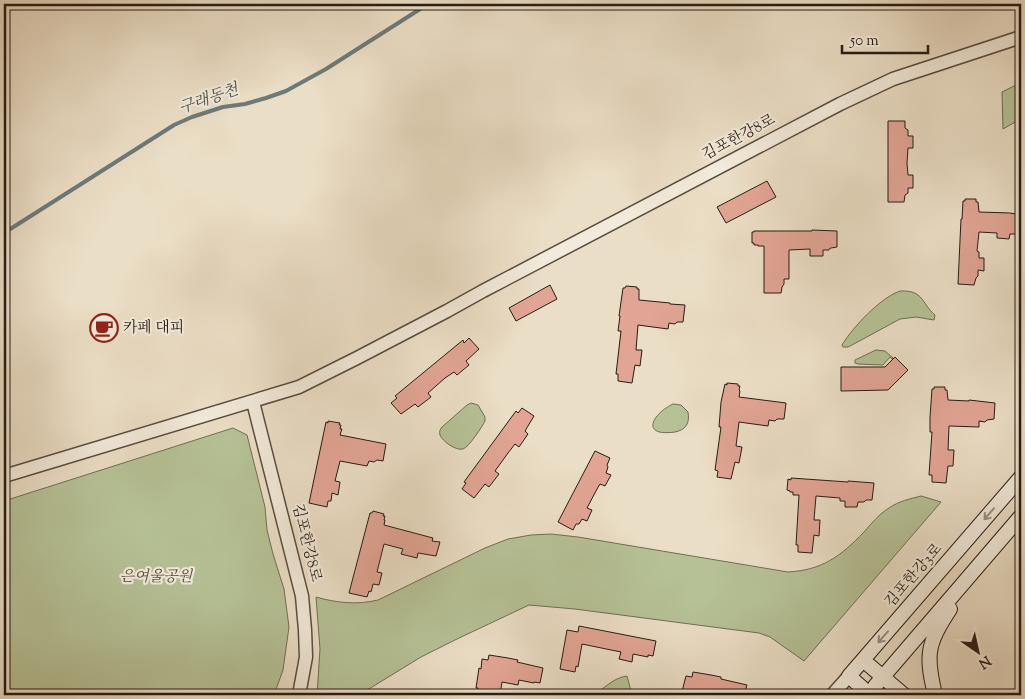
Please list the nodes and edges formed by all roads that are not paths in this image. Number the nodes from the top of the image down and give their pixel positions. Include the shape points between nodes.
1 (1021, 37) edge
2 (253, 402) junction
3 (4, 476) edge
4 (1021, 477) edge
5 (1021, 516) edge
6 (976, 568) junction
7 (863, 660) junction
8 (848, 676) junction
9 (873, 690) edge
10 (300, 695) edge
11 (832, 695) edge
12 (904, 695) edge
13 (935, 695) edge

1 - 2 street, 김포한강8로 via 893,79 840,104 357,358 299,387
2 - 3 street, 김포한강8로
2 - 10 street, 김포한강8로 via 302,596 306,658
4 -> 7 main road, 김포한강3로
5 - 6 main road
6 - 9 main road
6 - 13 main road via 938,628 930,651 930,675
7 - 8 main road, 김포한강3로
7 - 9 main road
8 - 9 main road
8 - 11 street, 김포한강3로
9 - 12 main road

